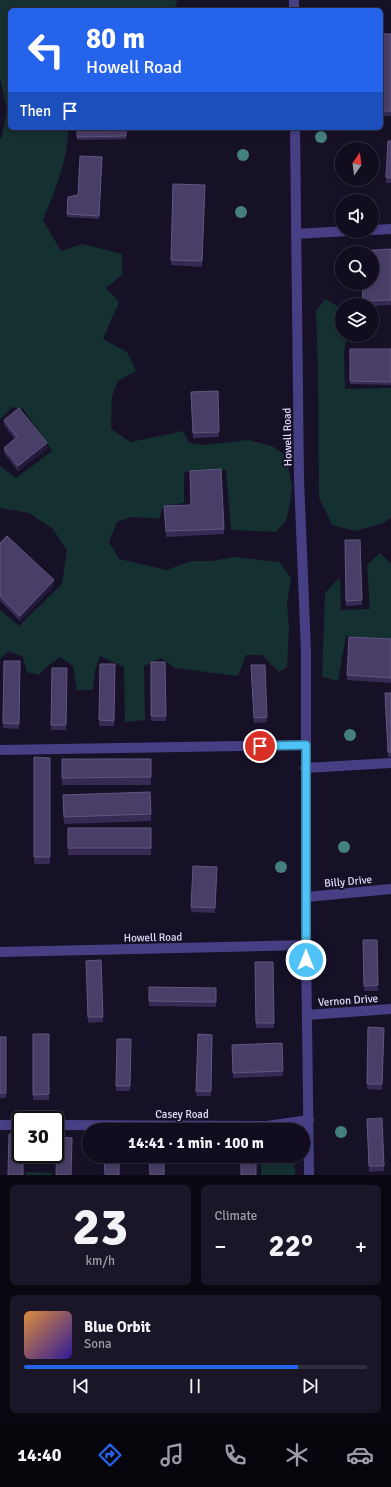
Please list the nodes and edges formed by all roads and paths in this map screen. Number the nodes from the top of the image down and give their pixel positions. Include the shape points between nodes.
1 (295, 130) edge
2 (391, 229) edge
3 (379, 230) edge
4 (335, 232) edge
5 (296, 234) junction
6 (306, 745) junction
7 (0, 750) edge
8 (391, 763) edge
9 (305, 768) junction
10 (391, 889) edge
11 (307, 897) junction
12 (306, 945) junction
13 (0, 952) edge
14 (391, 1010) edge
15 (307, 1015) junction
16 (309, 1120) junction
17 (0, 1125) edge
18 (12, 1125) edge
19 (64, 1125) edge
20 (309, 1175) edge

1 - 5 street, Howell Road
2 - 3 street
4 - 5 street
5 - 6 street, Howell Road
6 - 7 street
6 - 9 street, Howell Road
8 - 9 street
9 - 11 street, Howell Road
10 - 11 street, Billy Drive
11 - 12 street, Howell Road
12 - 13 street, Howell Road
12 - 15 street, Howell Road
14 - 15 street, Vernon Drive
15 - 16 street, Howell Road
16 - 19 street, Casey Road via 267,1126
16 - 20 street, Howell Road
17 - 18 street

